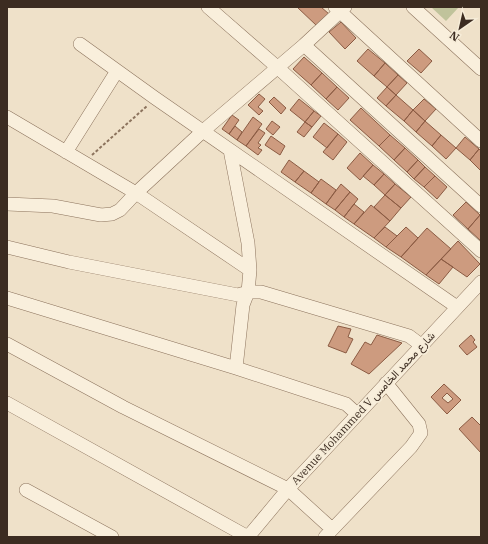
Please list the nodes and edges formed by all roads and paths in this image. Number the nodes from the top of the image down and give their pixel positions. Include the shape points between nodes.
1 (208, 7) edge
2 (413, 7) edge
3 (340, 9) edge
4 (80, 44) dead end
5 (304, 45) junction
6 (277, 68) junction
7 (481, 69) edge
8 (117, 71) junction
9 (155, 98) junction
10 (7, 117) edge
11 (203, 131) junction
12 (481, 141) edge
13 (230, 150) junction
14 (66, 152) junction
15 (83, 162) junction
16 (136, 193) junction
17 (7, 204) edge
18 (481, 206) edge
19 (7, 247) edge
20 (481, 251) edge
21 (250, 270) junction
22 (481, 282) edge
23 (248, 292) junction
24 (7, 298) edge
25 (457, 307) junction
26 (7, 344) edge
27 (421, 345) junction
28 (236, 368) junction
29 (386, 383) junction
30 (7, 403) edge
31 (357, 414) junction
32 (288, 489) junction
33 (26, 490) dead end
34 (329, 533) edge
35 (112, 537) edge
36 (248, 537) edge

1 - 6 street
2 - 7 street
3 - 5 street
3 - 12 street
4 - 8 street
5 - 6 street
5 - 18 street
6 - 11 street
6 - 20 street
8 - 9 street
8 - 14 street
9 - 11 street
9 - 15 path
10 - 14 street
11 - 13 street
11 - 16 street
13 - 21 street via 248,244
13 - 25 street
14 - 15 street
15 - 16 street
16 - 17 street via 120,210 112,214 53,206
16 - 21 street
19 - 23 street via 238,295
21 - 23 street
22 - 25 street, Avenue Mohammed V شارع محمد الخامس
23 - 27 street via 261,292 409,336
23 - 28 street via 243,305
24 - 28 street
25 - 27 street, Avenue Mohammed V شارع محمد الخامس
26 - 32 street via 123,407
27 - 29 street, Avenue Mohammed V شارع محمد الخامس
28 - 31 street via 346,404
29 - 31 street, Avenue Mohammed V شارع محمد الخامس
29 - 34 street via 419,424 421,433 411,447
30 - 36 street
31 - 32 street, Avenue Mohammed V شارع محمد الخامس
32 - 34 street
32 - 36 street, Avenue Mohammed V شارع محمد الخامس
33 - 35 street

